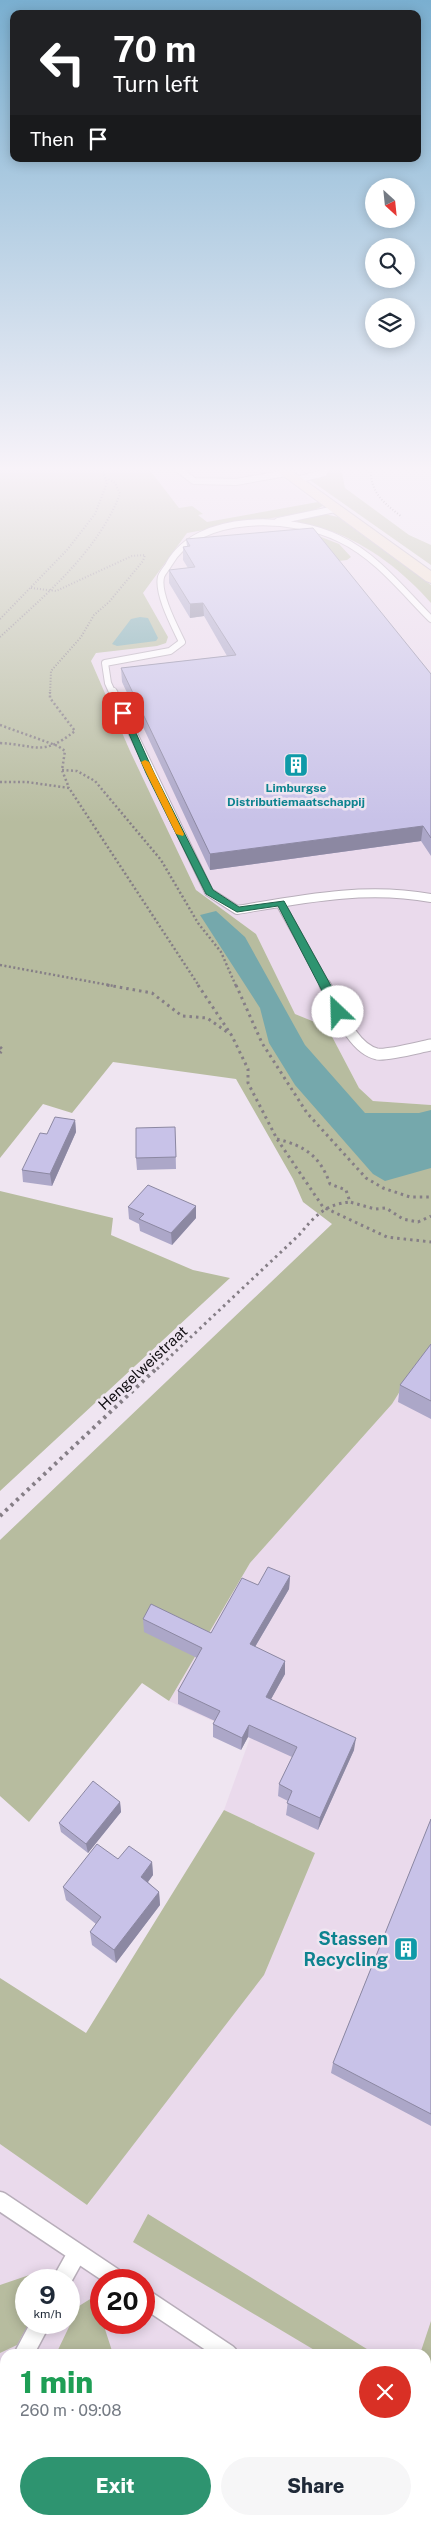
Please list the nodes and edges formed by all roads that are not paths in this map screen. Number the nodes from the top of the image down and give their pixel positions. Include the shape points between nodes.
1 (162, 587) edge
2 (399, 587) edge
3 (431, 619) edge
4 (431, 898) edge
5 (280, 903) junction
6 (431, 1045) edge
7 (0, 2201) edge
8 (77, 2252) junction
9 (68, 2269) edge
10 (102, 2269) edge
11 (155, 2305) edge
12 (34, 2334) edge
13 (26, 2349) edge
14 (220, 2349) edge

1 - 5 lane via 166,612 182,642 170,651 105,663 108,683 209,892 237,910
2 - 3 lane
4 - 5 lane via 405,892 361,890
5 - 6 lane via 338,1012 360,1045 378,1054
7 - 8 lane
8 - 9 lane
8 - 10 lane
11 - 14 lane
12 - 13 lane

